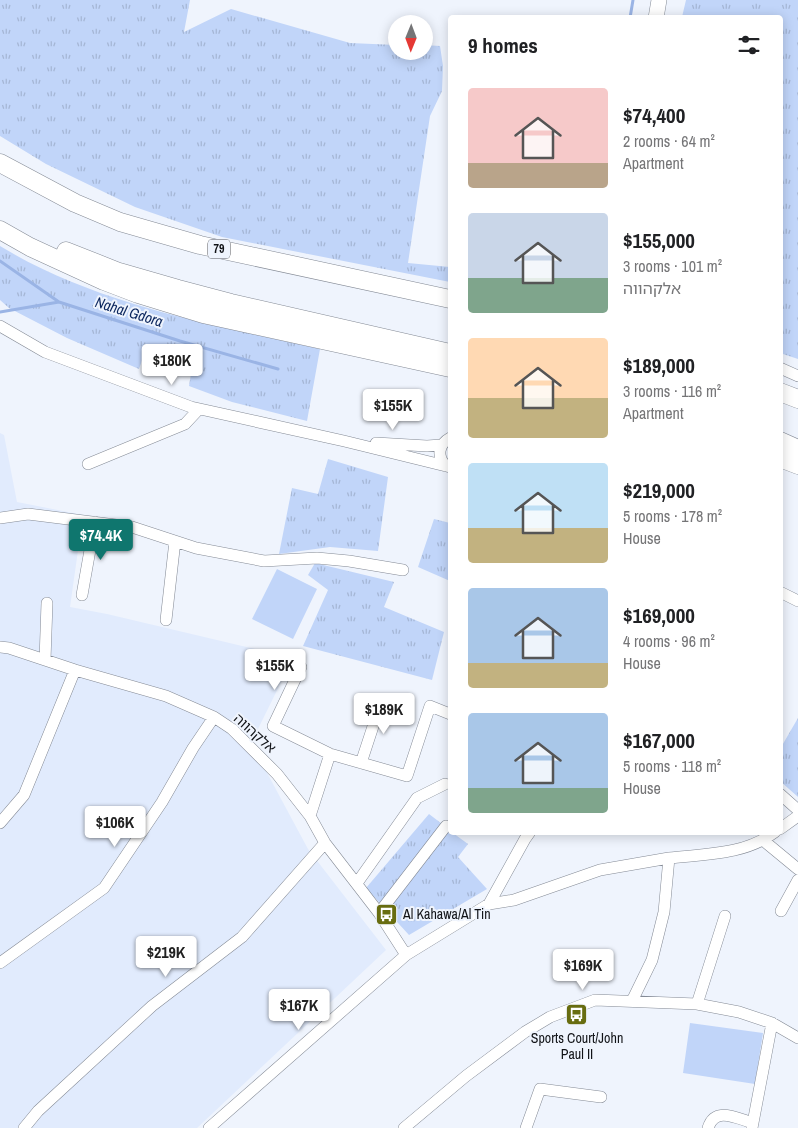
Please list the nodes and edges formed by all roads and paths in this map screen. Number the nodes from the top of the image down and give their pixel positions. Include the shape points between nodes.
1 (658, 0) edge
2 (656, 15) edge
3 (0, 162) edge
4 (0, 220) edge
5 (0, 230) edge
6 (448, 299) edge
7 (0, 326) edge
8 (448, 353) edge
9 (448, 368) edge
10 (783, 369) edge
11 (798, 376) edge
12 (783, 393) edge
13 (798, 399) edge
14 (199, 409) junction
15 (344, 441) junction
16 (446, 442) edge
17 (783, 443) edge
18 (798, 450) edge
19 (783, 459) edge
20 (88, 464) dead end
21 (798, 465) edge
22 (448, 466) edge
23 (0, 518) edge
24 (94, 522) junction
25 (175, 541) junction
26 (403, 570) dead end
27 (82, 594) dead end
28 (783, 594) edge
29 (798, 601) edge
30 (47, 603) dead end
31 (166, 620) dead end
32 (0, 647) edge
33 (45, 660) junction
34 (301, 667) dead end
35 (75, 670) junction
36 (382, 699) dead end
37 (448, 713) edge
38 (214, 717) junction
39 (330, 754) junction
40 (361, 763) junction
41 (445, 784) dead end
42 (783, 797) edge
43 (798, 810) edge
44 (310, 816) junction
45 (798, 816) edge
46 (0, 823) edge
47 (446, 826) dead end
48 (783, 827) edge
49 (528, 835) edge
50 (771, 835) edge
51 (764, 841) junction
52 (325, 843) junction
53 (669, 858) junction
54 (798, 869) edge
55 (798, 880) edge
56 (357, 883) junction
57 (489, 904) junction
58 (781, 911) dead end
59 (379, 913) junction
60 (725, 916) dead end
61 (406, 955) junction
62 (0, 963) edge
63 (632, 1001) junction
64 (697, 1004) junction
65 (772, 1023) junction
66 (798, 1038) edge
67 (601, 1097) dead end
68 (752, 1125) edge
69 (24, 1128) edge
70 (209, 1128) edge
71 (404, 1128) edge
72 (526, 1128) edge
73 (708, 1128) edge

1 - 2 main road
3 - 6 highway, 79 via 120,222 200,245
4 - 8 highway via 52,246 128,274 232,303
5 - 9 highway via 104,281 203,314
7 - 14 street via 52,355
10 - 11 street
12 - 13 highway
14 - 15 street
14 - 20 street via 185,424
15 - 16 street via 427,446
15 - 22 street
16 - 22 street via 440,458
17 - 18 highway
19 - 21 highway
23 - 24 street via 28,514
24 - 25 street via 132,527
24 - 27 street
25 - 26 street via 264,561 317,558
25 - 31 street
28 - 29 street
30 - 33 street
32 - 33 street, אלקהווה
33 - 35 street, אלקהווה
34 - 39 street via 272,726
35 - 38 street, אלקהווה via 166,696
35 - 46 street via 24,795
36 - 40 street
37 - 40 street via 430,706 407,776
38 - 44 street, אלקהווה via 232,729 277,774
38 - 62 street via 104,888
39 - 40 street
39 - 44 street
41 - 56 street via 417,798
42 - 43 street
44 - 52 street, אלקהווה
45 - 48 street
47 - 59 street
49 - 57 street
50 - 51 street
51 - 53 street via 743,849
51 - 54 street
52 - 56 street, אלקהווה
52 - 69 street via 242,937 152,1006 38,1111
53 - 57 street via 600,870 514,900
53 - 63 street via 662,922 652,960
55 - 58 street
56 - 59 street, אלקהווה
57 - 61 street
59 - 61 street, אלקהווה
60 - 64 street
61 - 70 street
63 - 64 street
63 - 71 street via 595,1000 550,1017 524,1032 466,1076
64 - 65 street via 739,1012
65 - 66 street
65 - 68 street
67 - 72 street via 540,1089
68 - 73 street via 717,1115

